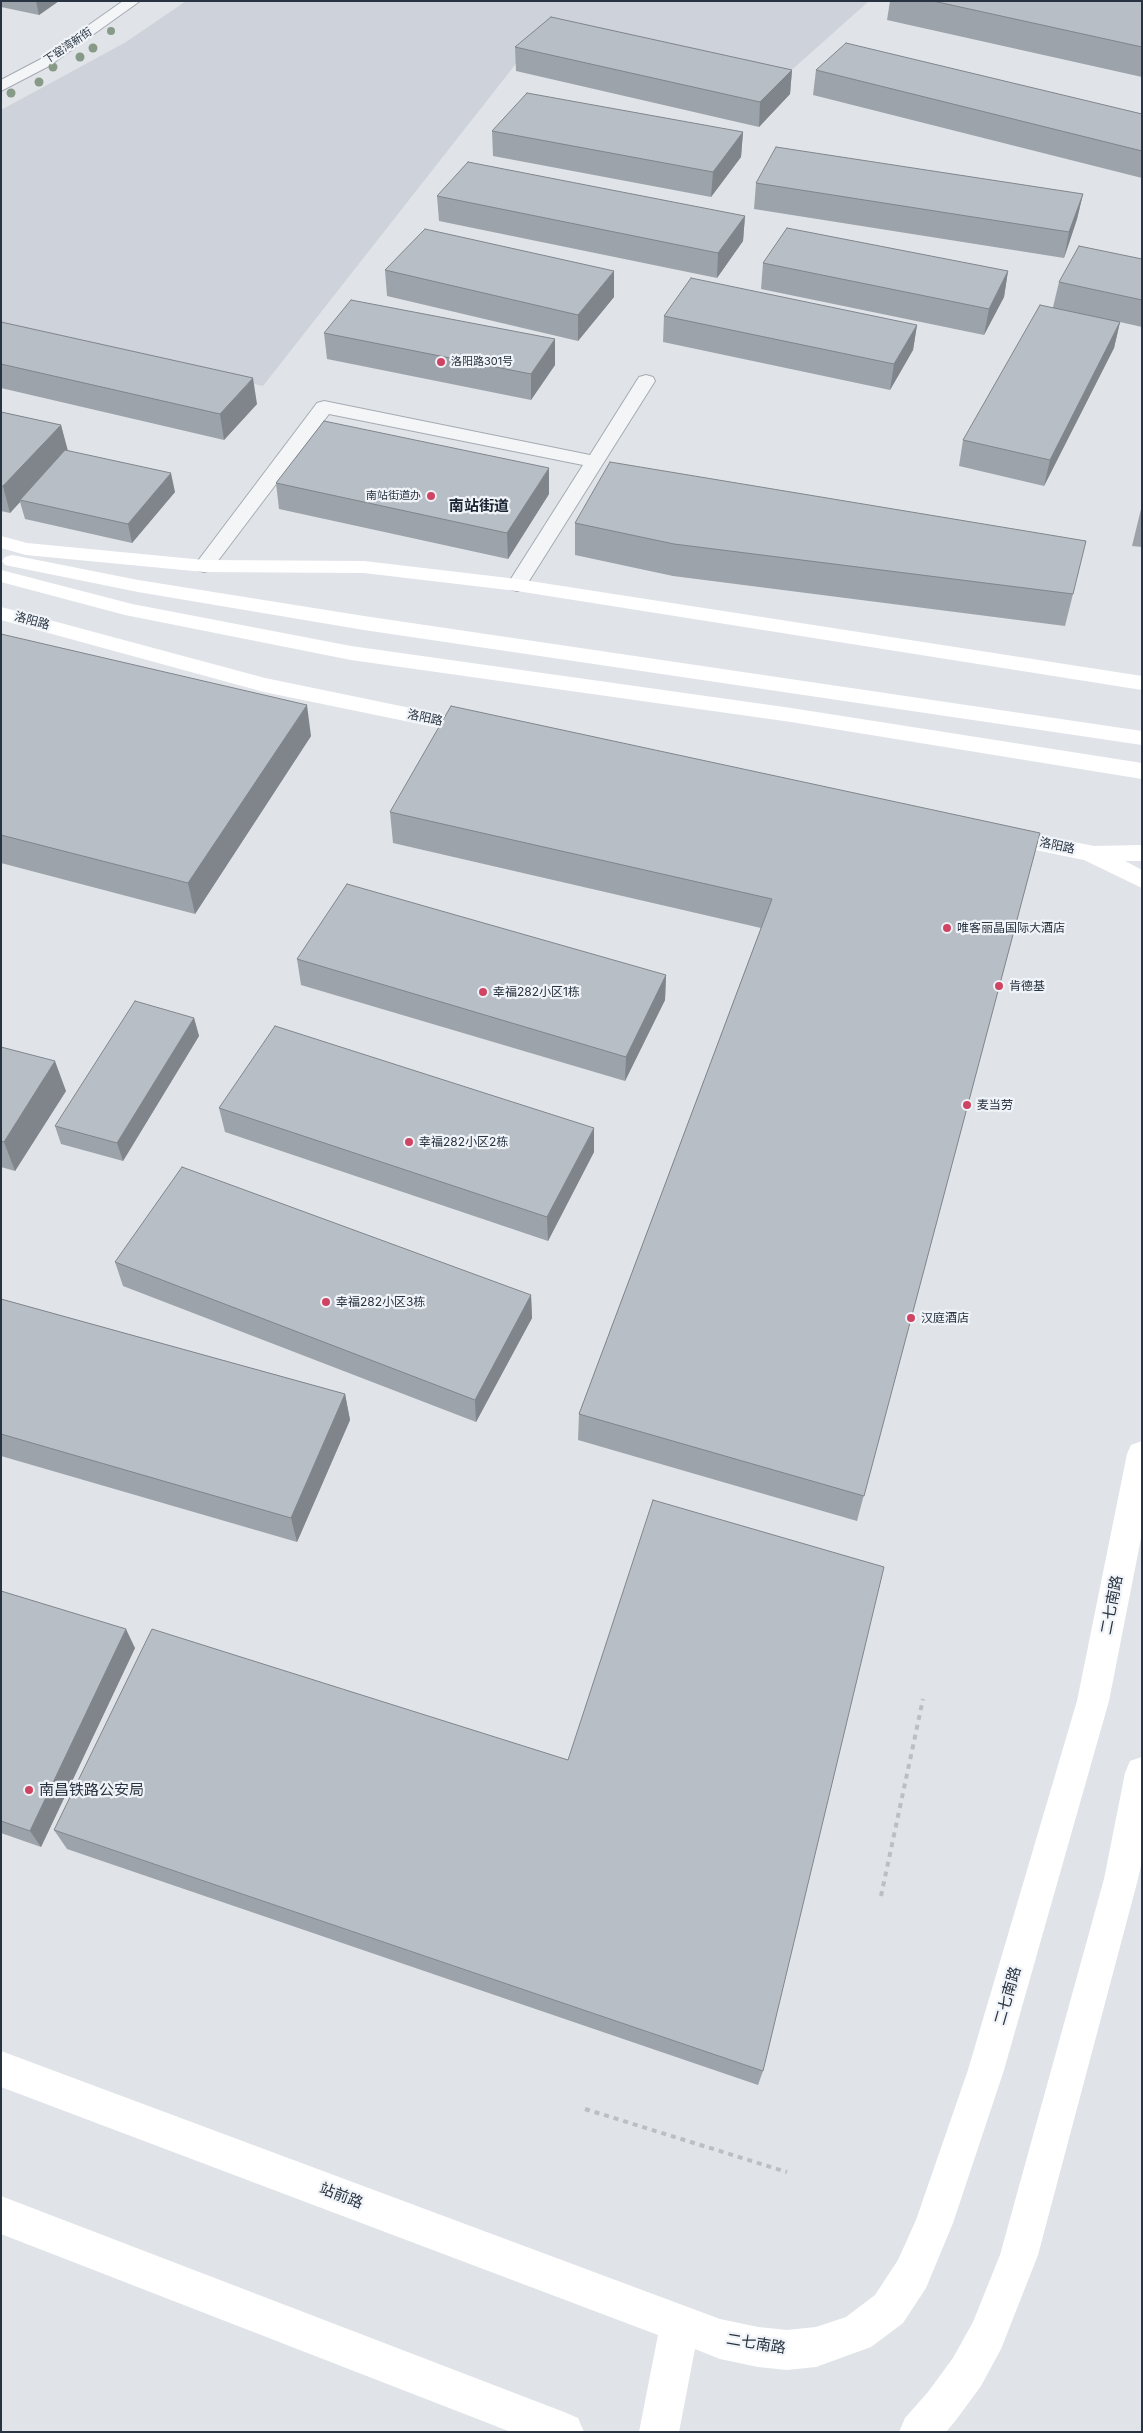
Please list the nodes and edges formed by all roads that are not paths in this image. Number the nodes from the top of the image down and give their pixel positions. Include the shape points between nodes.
1 (133, 1) edge
2 (1, 86) edge
3 (646, 381) dead end
4 (595, 462) junction
5 (1, 542) edge
6 (1, 558) edge
7 (204, 566) junction
8 (1, 576) edge
9 (517, 586) junction
10 (1, 612) edge
11 (1142, 683) edge
12 (497, 732) edge
13 (1142, 738) edge
14 (1142, 770) edge
15 (983, 831) edge
16 (1090, 853) junction
17 (1142, 853) edge
18 (1142, 880) edge
19 (1142, 1454) edge
20 (1142, 1773) edge
21 (1, 2069) edge
22 (1, 2215) edge
23 (680, 2324) junction
24 (564, 2432) edge
25 (659, 2432) edge
26 (919, 2432) edge

1 - 2 street, 下窑湾新街 via 44,63
3 - 4 street
4 - 7 street via 324,407
4 - 9 street
5 - 7 main road via 26,549
6 - 13 main road via 138,586 354,622
7 - 9 main road via 364,568
8 - 14 main road via 132,610 351,653 791,714
9 - 11 main road
10 - 12 main road, 洛阳路 via 264,685
15 - 16 main road, 洛阳路
16 - 17 main road
16 - 18 main road, 洛阳路
19 - 23 main road, 二七南路 via 1093,1701 986,2070 934,2223 912,2274 889,2308 875,2321 857,2332 816,2347 758,2348 720,2339
20 - 26 main road via 1121,1879 1019,2255 987,2335 968,2372
21 - 23 main road, 站前路
22 - 24 main road
23 - 25 main road

